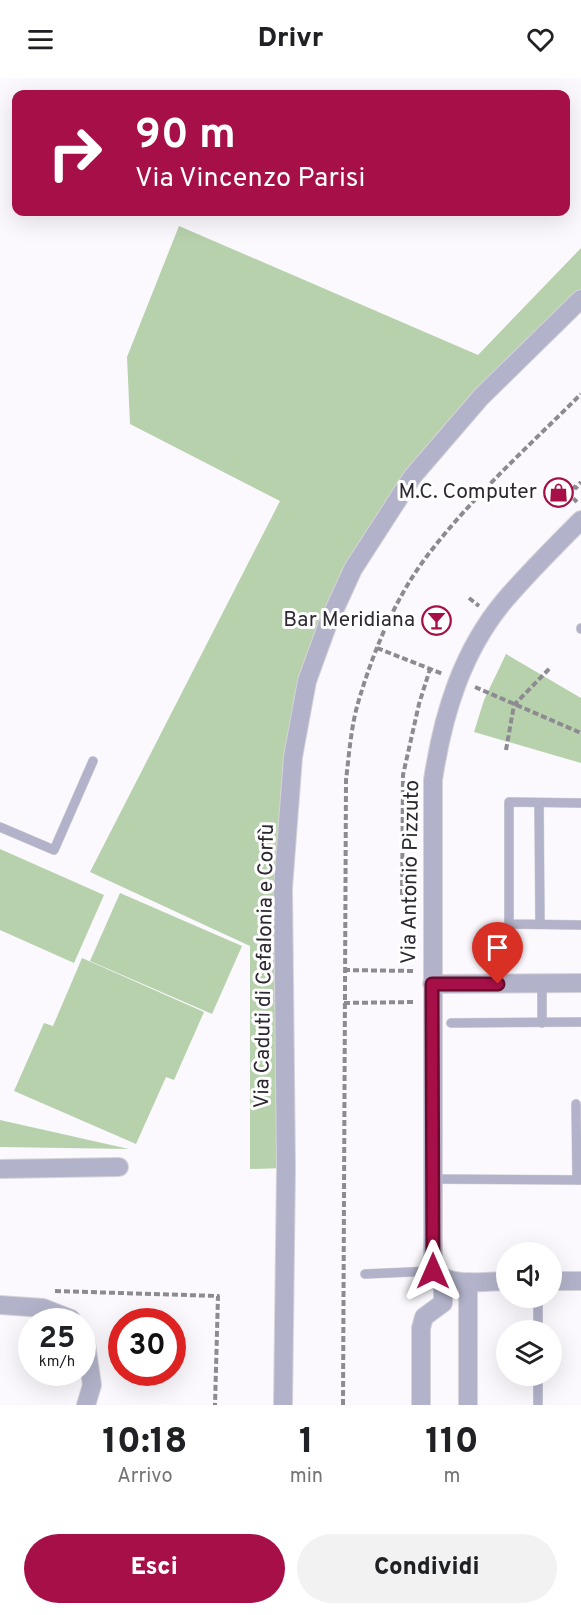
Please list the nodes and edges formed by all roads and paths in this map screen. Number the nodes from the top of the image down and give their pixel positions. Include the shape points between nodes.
1 (581, 298) edge
2 (581, 394) edge
3 (577, 398) junction
4 (581, 402) edge
5 (581, 482) edge
6 (573, 486) dead end
7 (567, 492) dead end
8 (573, 498) dead end
9 (581, 520) edge
10 (469, 598) dead end
11 (474, 602) dead end
12 (377, 648) junction
13 (551, 667) dead end
14 (430, 669) junction
15 (447, 676) dead end
16 (466, 683) dead end
17 (514, 705) junction
18 (581, 733) edge
19 (411, 738) junction
20 (419, 740) dead end
21 (506, 750) dead end
22 (93, 761) dead end
23 (539, 802) junction
24 (581, 802) edge
25 (0, 827) edge
26 (402, 900) junction
27 (540, 924) junction
28 (581, 925) edge
29 (344, 970) junction
30 (420, 970) dead end
31 (581, 983) edge
32 (432, 984) junction
33 (542, 984) junction
34 (419, 1002) dead end
35 (344, 1003) junction
36 (581, 1022) edge
37 (451, 1023) dead end
38 (543, 1023) junction
39 (576, 1104) dead end
40 (119, 1167) dead end
41 (0, 1169) edge
42 (432, 1179) junction
43 (579, 1180) edge
44 (365, 1274) dead end
45 (438, 1275) junction
46 (496, 1281) edge
47 (562, 1281) edge
48 (581, 1281) edge
49 (468, 1282) junction
50 (51, 1291) dead end
51 (0, 1305) edge
52 (43, 1308) edge
53 (92, 1386) edge
54 (538, 1386) edge
55 (86, 1405) edge
56 (215, 1405) edge
57 (283, 1405) edge
58 (343, 1405) edge
59 (421, 1405) edge
60 (468, 1405) edge
61 (538, 1405) edge

1 - 57 street, Via Caduti di Cefalonia e Corfù via 481,398 413,476 353,569 307,681 293,757 284,888
2 - 3 path
3 - 4 path
3 - 12 path via 461,515 426,557
5 - 6 path via 576,488
7 - 8 path
9 - 32 street, Via Antonio Pizzuto via 495,614 473,648 451,698 438,742 433,780
10 - 11 path
12 - 14 path
12 - 29 path via 357,706 346,780
13 - 17 path
14 - 15 path
14 - 19 path
16 - 17 path
17 - 18 path
17 - 21 path
19 - 20 path
19 - 26 path via 403,776
22 - 25 lane via 54,850
23 - 24 lane
23 - 27 lane
23 - 27 lane via 509,802 509,924
26 - 26 path via 414,901 416,920 407,919 407,906 402,906
27 - 28 lane
29 - 30 path
29 - 35 path
31 - 33 street
32 - 33 street
32 - 42 street, Via Antonio Pizzuto
33 - 38 lane
34 - 35 path
35 - 58 path
36 - 38 lane
37 - 38 lane
39 - 43 lane
40 - 41 street
42 - 43 lane
42 - 45 street, Via Antonio Pizzuto
44 - 45 lane
45 - 49 street
45 - 59 street, Via Antonio Pizzuto via 443,1303 424,1317 420,1328
46 - 49 street
47 - 48 street
49 - 60 street
50 - 56 path via 218,1296
51 - 52 street
53 - 55 street
54 - 61 lane

